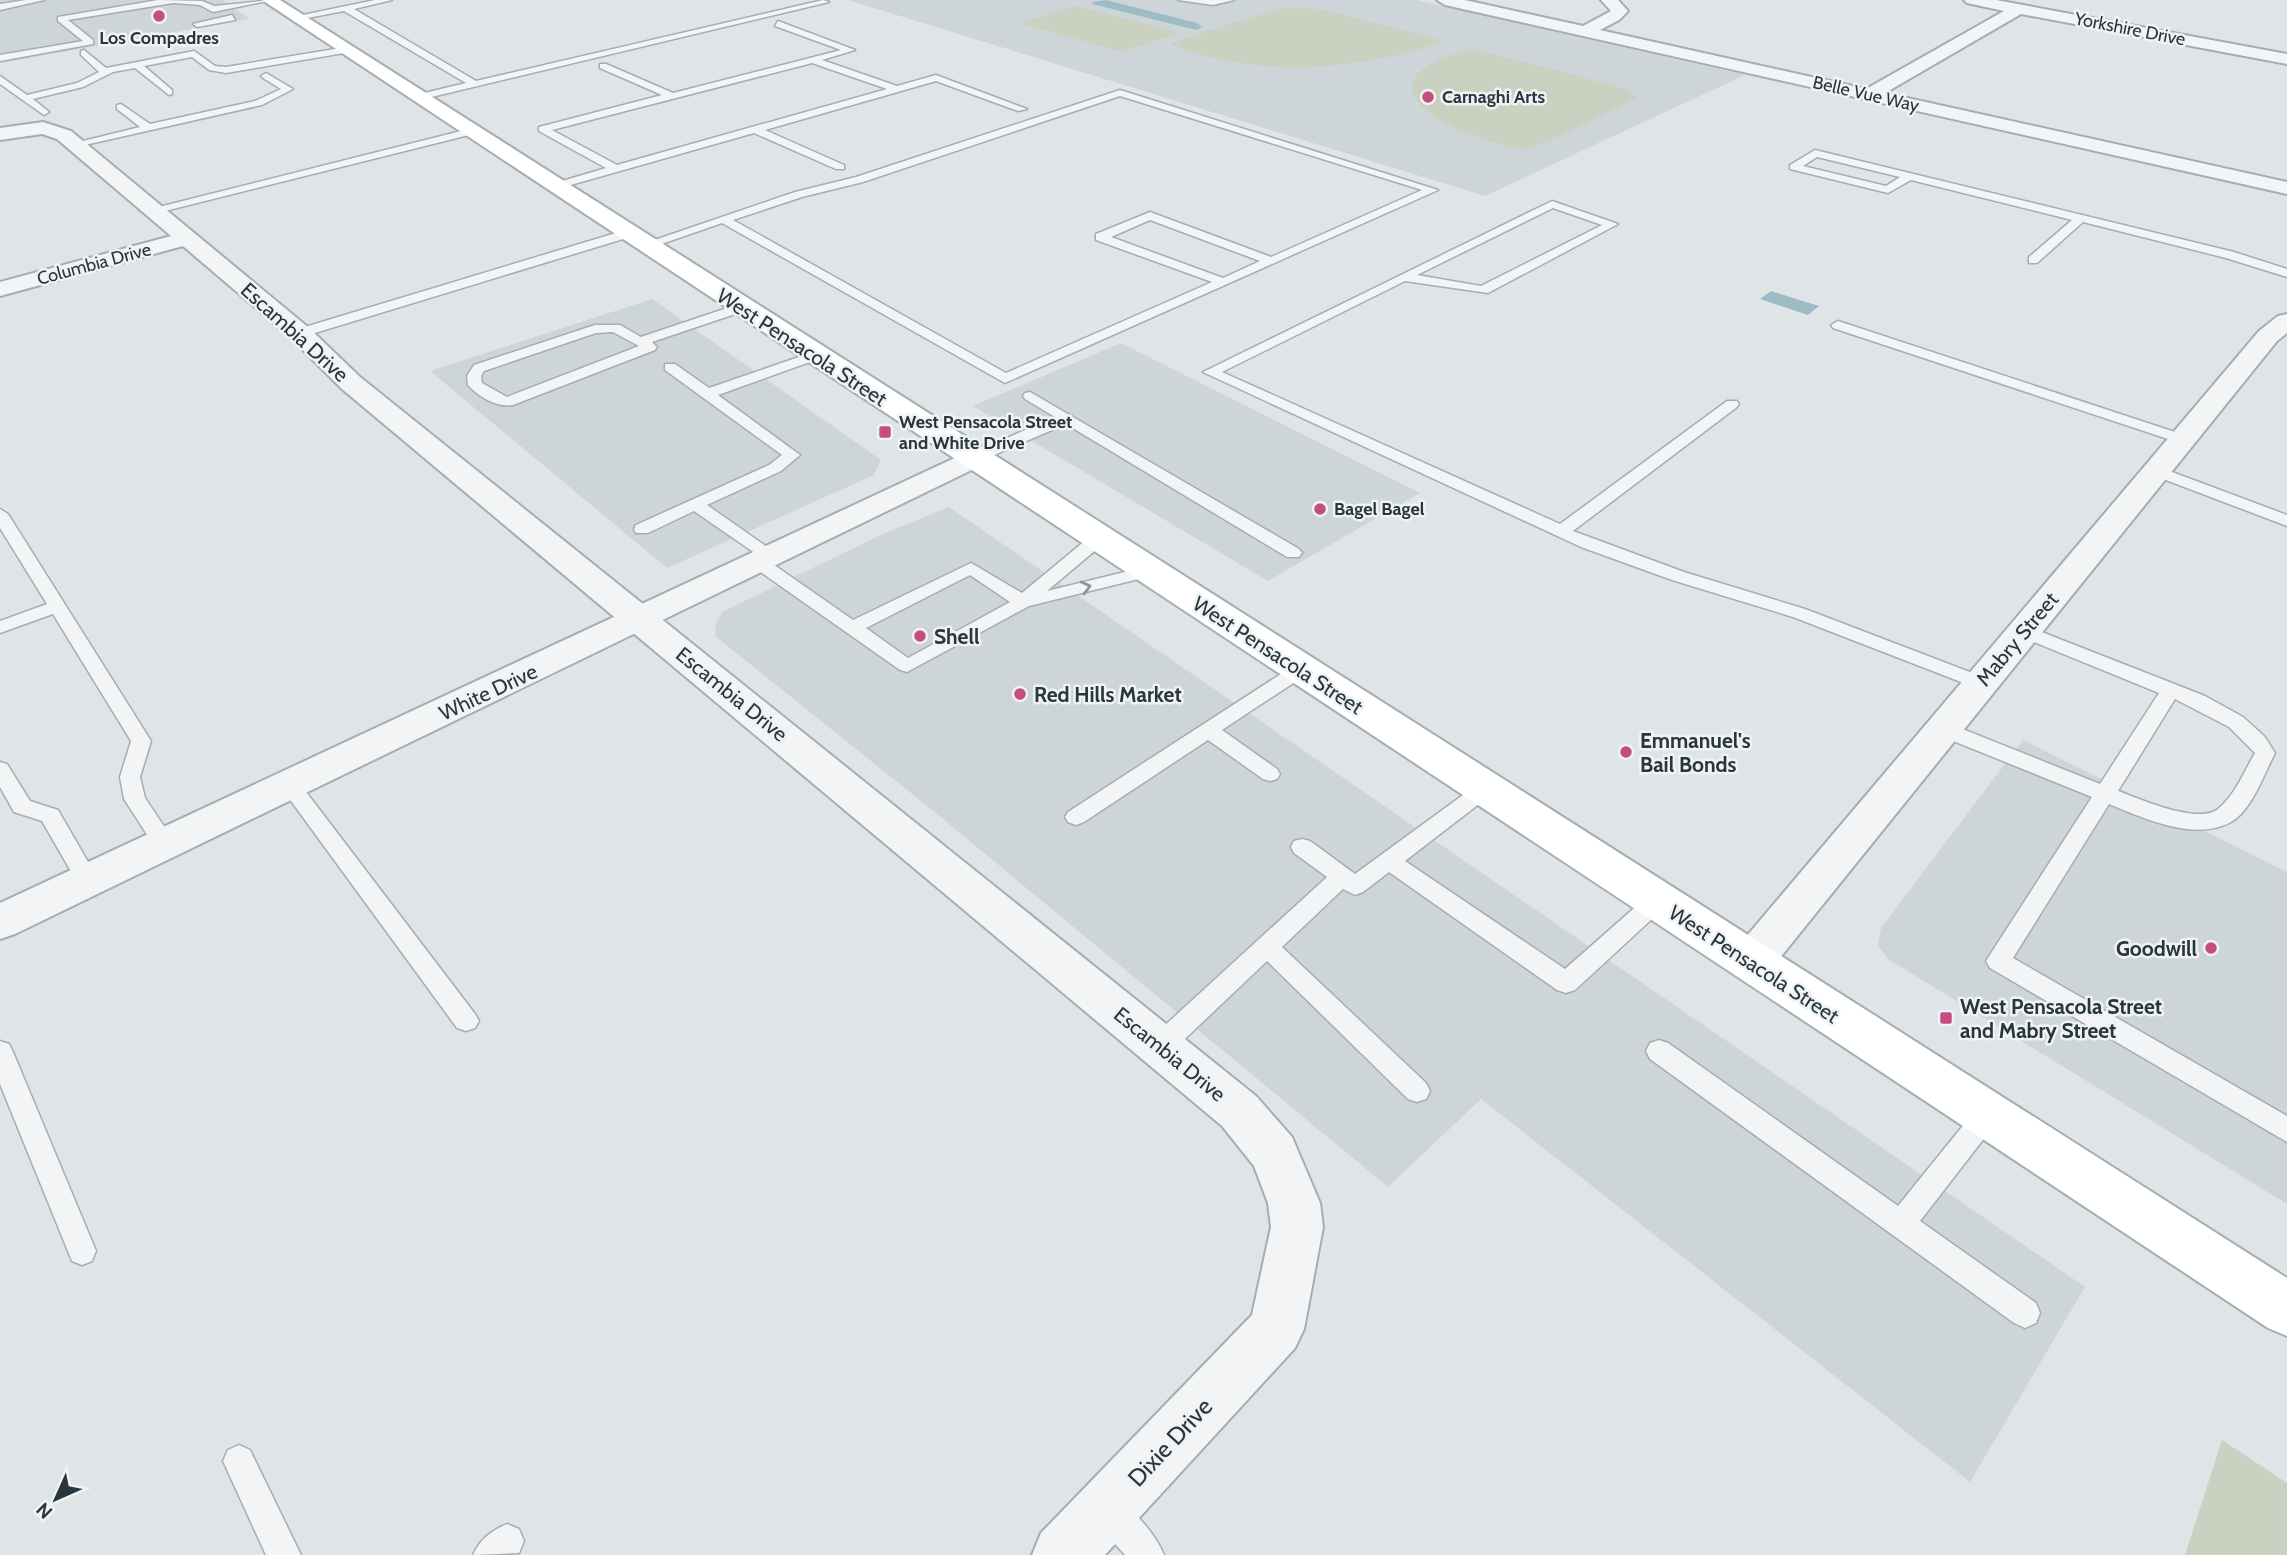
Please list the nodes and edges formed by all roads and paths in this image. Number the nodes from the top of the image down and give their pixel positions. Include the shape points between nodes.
1 (40, 0) edge
2 (172, 0) edge
3 (388, 0) edge
4 (1182, 0) edge
5 (1230, 0) edge
6 (1445, 0) edge
7 (1609, 0) edge
8 (1972, 0) edge
9 (825, 2) dead end
10 (0, 7) edge
11 (278, 7) edge
12 (346, 8) junction
13 (2018, 9) junction
14 (246, 15) dead end
15 (197, 24) dead end
16 (778, 24) dead end
17 (1586, 31) junction
18 (347, 50) junction
19 (84, 53) dead end
20 (0, 58) edge
21 (2287, 59) edge
22 (813, 60) junction
23 (137, 65) junction
24 (603, 66) dead end
25 (112, 69) junction
26 (267, 76) dead end
27 (0, 79) edge
28 (475, 84) junction
29 (896, 89) junction
30 (169, 92) dead end
31 (1870, 94) junction
32 (672, 96) junction
33 (419, 97) junction
34 (25, 98) junction
35 (121, 107) dead end
36 (1022, 109) dead end
37 (231, 110) junction
38 (246, 119) dead end
39 (43, 120) junction
40 (148, 128) junction
41 (754, 130) junction
42 (472, 131) junction
43 (0, 134) edge
44 (76, 145) junction
45 (840, 167) dead end
46 (615, 169) junction
47 (1909, 176) junction
48 (556, 186) junction
49 (2287, 188) edge
50 (153, 210) junction
51 (723, 219) junction
52 (2080, 219) junction
53 (629, 233) junction
54 (188, 239) junction
55 (646, 245) junction
56 (2033, 260) dead end
57 (1271, 261) junction
58 (2287, 273) edge
59 (1404, 276) junction
60 (1223, 282) junction
61 (0, 289) edge
62 (742, 307) junction
63 (2287, 321) edge
64 (1838, 325) dead end
65 (300, 333) junction
66 (639, 342) junction
67 (816, 355) junction
68 (670, 367) dead end
69 (707, 394) junction
70 (1030, 396) dead end
71 (1732, 404) dead end
72 (1067, 418) junction
73 (2182, 439) junction
74 (974, 458) junction
75 (2155, 471) junction
76 (696, 505) junction
77 (0, 514) edge
78 (2287, 521) edge
79 (642, 529) dead end
80 (1562, 531) junction
81 (1098, 538) junction
82 (1293, 553) dead end
83 (765, 559) junction
84 (1149, 571) junction
85 (1023, 602) junction
86 (57, 606) junction
87 (640, 619) junction
88 (0, 627) edge
89 (852, 628) junction
90 (2024, 631) junction
91 (1300, 670) junction
92 (1981, 683) junction
93 (2171, 690) junction
94 (1942, 729) junction
95 (1208, 730) junction
96 (0, 769) edge
97 (1270, 774) dead end
98 (290, 785) junction
99 (1485, 789) junction
100 (2105, 794) junction
101 (1076, 817) dead end
102 (165, 844) junction
103 (1303, 847) dead end
104 (1389, 861) junction
105 (1342, 877) junction
106 (88, 881) junction
107 (1657, 901) junction
108 (0, 922) edge
109 (1267, 946) junction
110 (1751, 962) junction
111 (467, 1021) dead end
112 (1160, 1046) junction
113 (1659, 1051) dead end
114 (0, 1052) edge
115 (1417, 1091) dead end
116 (1987, 1115) junction
117 (2287, 1130) edge
118 (1900, 1224) junction
119 (82, 1251) dead end
120 (2287, 1309) edge
121 (2025, 1313) dead end
122 (1276, 1329) joint
123 (239, 1461) dead end
124 (1106, 1510) junction
125 (284, 1555) edge
126 (1063, 1555) edge
127 (1147, 1555) edge

1 - 10 lane
2 - 11 lane via 202,3 212,9
2 - 20 lane via 61,19 90,41
3 - 12 lane
4 - 5 lane
6 - 17 street, Belle Vue Way
7 - 17 street via 1620,10
8 - 13 street, Yorkshire Drive
9 - 28 lane
11 - 12 lane
11 - 18 main road, West Pensacola Street
12 - 28 lane
13 - 21 street, Yorkshire Drive
13 - 31 street
14 - 15 lane
16 - 22 lane via 850,50
17 - 31 street, Belle Vue Way
18 - 23 lane via 236,70 212,68 194,54
18 - 33 main road, West Pensacola Street
19 - 25 lane via 104,71
22 - 29 lane
22 - 32 lane
23 - 25 lane
23 - 30 lane
24 - 32 lane
25 - 34 lane via 80,85
26 - 37 lane via 288,89
27 - 34 lane
28 - 33 lane
29 - 36 lane via 936,78
29 - 41 lane
31 - 49 street, Belle Vue Way
32 - 46 lane via 543,129
33 - 42 main road, West Pensacola Street
34 - 39 lane
35 - 40 lane
37 - 38 lane
37 - 40 lane
39 - 43 street
39 - 44 street, Escambia Drive
40 - 44 lane
41 - 45 lane
41 - 46 lane
42 - 48 main road, West Pensacola Street
42 - 50 lane
44 - 50 street, Escambia Drive
46 - 48 lane
47 - 47 lane via 1888,190 1794,167 1815,153
47 - 52 lane
48 - 53 main road, West Pensacola Street
50 - 54 street, Escambia Drive
51 - 55 lane
51 - 57 lane via 859,180 1120,93 1432,190
51 - 60 lane via 1005,379
52 - 56 lane
52 - 58 lane
53 - 55 main road, West Pensacola Street
53 - 65 lane
54 - 61 street, Columbia Drive
54 - 65 street, Escambia Drive
55 - 62 main road, West Pensacola Street
57 - 60 lane
57 - 60 lane via 1150,216 1100,237
59 - 59 lane via 1483,290 1612,224 1552,204
59 - 80 lane via 1210,372
62 - 66 lane
62 - 67 main road, West Pensacola Street
63 - 73 street, Mabry Street via 2268,336
64 - 73 lane
65 - 87 street, Escambia Drive via 351,383
66 - 66 lane via 615,328 595,329 479,368 475,385 508,402 650,347
67 - 69 lane
67 - 74 main road, West Pensacola Street
68 - 69 lane
69 - 76 lane via 792,455 775,468
70 - 72 lane
71 - 80 lane
72 - 74 lane
72 - 82 lane
73 - 75 street, Mabry Street
74 - 81 main road, West Pensacola Street
74 - 83 street, White Drive
75 - 78 lane
75 - 90 street, Mabry Street
76 - 79 lane
76 - 83 lane
77 - 86 lane
80 - 92 lane via 1678,576 1799,613
81 - 84 main road, West Pensacola Street
81 - 85 lane
83 - 87 street, White Drive
83 - 89 lane
85 -> 84 lane
84 - 91 main road, West Pensacola Street
85 - 89 lane via 971,568
85 - 89 lane via 907,666
86 - 88 lane
86 - 102 lane via 141,741 130,777 135,799
87 - 98 street, White Drive
87 - 112 street, Escambia Drive
90 - 92 street, Mabry Street
90 - 93 lane
91 - 95 lane
91 - 99 main road, West Pensacola Street
92 - 94 street, Mabry Street
93 - 100 lane
93 - 100 lane via 2236,722 2258,742 2265,754 2238,802 2224,816 2206,822 2173,818
94 - 100 lane
94 - 110 street, Mabry Street
95 - 97 lane
95 - 101 lane
96 - 106 lane via 22,807 50,815
98 - 102 street, White Drive
98 - 111 lane
99 - 104 lane
99 - 107 main road, West Pensacola Street
100 - 117 lane via 1998,961
102 - 106 street, White Drive
103 - 105 lane
104 - 105 lane via 1355,887
104 - 107 lane via 1566,984
105 - 109 lane
106 - 108 street, White Drive
107 - 110 main road, West Pensacola Street
109 - 112 lane
109 - 115 lane
110 - 116 main road, West Pensacola Street
112 - 122 street, Escambia Drive via 1239,1111 1274,1153 1294,1203 1297,1227
113 - 118 lane
114 - 119 lane
116 - 118 lane
116 - 120 main road, West Pensacola Street
118 - 121 lane
122 - 124 street, Dixie Drive
123 - 125 lane
124 - 126 street, Dixie Drive
124 - 127 lane

